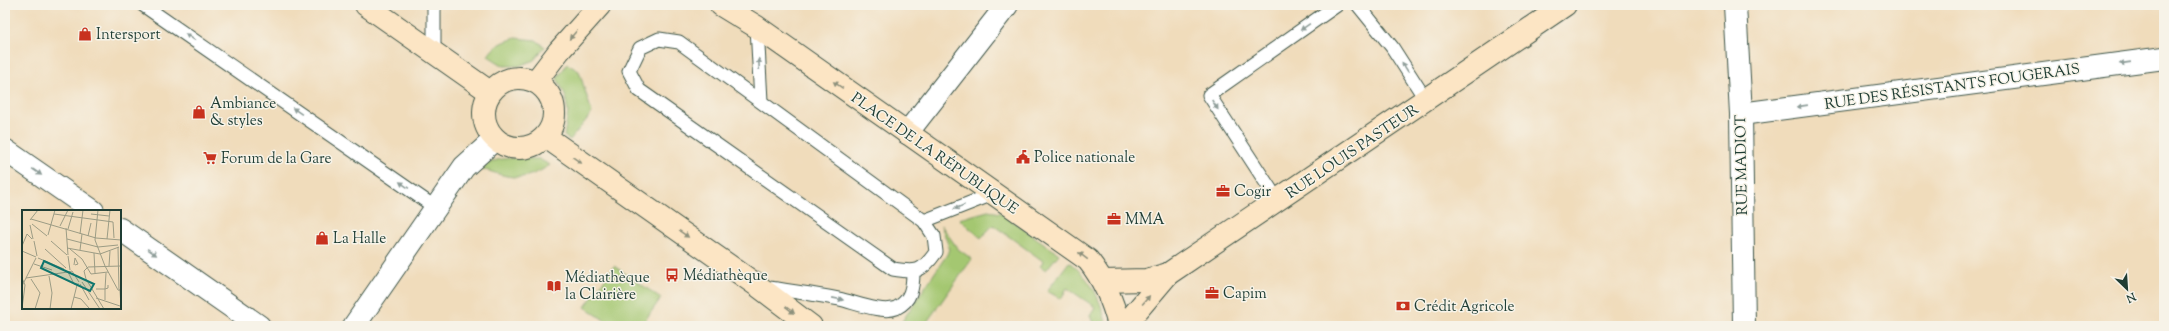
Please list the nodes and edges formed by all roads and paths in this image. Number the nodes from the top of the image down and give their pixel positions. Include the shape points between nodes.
1 (143, 5) edge
2 (366, 5) edge
3 (434, 5) edge
4 (599, 5) edge
5 (721, 5) edge
6 (1007, 5) edge
7 (1337, 5) edge
8 (1358, 5) edge
9 (1565, 5) edge
10 (1735, 5) edge
11 (757, 27) junction
12 (434, 52) junction
13 (2164, 58) edge
14 (536, 81) junction
15 (490, 92) junction
16 (1426, 100) junction
17 (761, 101) junction
18 (1741, 114) junction
19 (907, 133) junction
20 (546, 137) junction
21 (495, 139) junction
22 (5, 150) edge
23 (993, 194) junction
24 (1278, 201) junction
25 (436, 208) junction
26 (92, 210) edge
27 (924, 221) junction
28 (121, 230) edge
29 (913, 272) junction
30 (1168, 274) junction
31 (1103, 281) junction
32 (758, 286) junction
33 (260, 326) edge
34 (354, 326) edge
35 (811, 326) edge
36 (1119, 326) edge
37 (1124, 326) edge
38 (1744, 326) edge

25 -> 1 lane
2 - 12 main road
3 - 12 lane
4 -> 14 main road
5 - 11 main road, PLACE DE LA RÉPUBLIQUE
6 - 19 street
7 -> 24 lane, RUE LOUIS PASTEUR via 1209,95
16 -> 8 lane, RUE LOUIS PASTEUR via 1392,47
9 - 16 main road, RUE LOUIS PASTEUR
10 - 18 street, RUE MADIOT
17 -> 11 lane
19 -> 11 main road, PLACE DE LA RÉPUBLIQUE
12 - 15 main road
13 -> 18 street, RUE DES RÉSISTANTS FOUGERAIS
14 - 15 main road via 528,78 511,78
14 - 20 main road via 551,96 554,106 555,118
15 - 21 main road via 484,116 489,132
16 - 24 main road, RUE LOUIS PASTEUR
17 - 27 lane
17 - 29 lane via 679,42 659,39 640,48 629,71 639,90 893,269
18 - 38 street, RUE MADIOT
19 - 23 main road, PLACE DE LA RÉPUBLIQUE
20 - 21 main road via 526,148 504,145
20 -> 32 main road
21 - 25 street via 464,167
22 -> 26 street
23 -> 27 lane
31 -> 23 main road, PLACE DE LA RÉPUBLIQUE via 1088,260
24 - 30 main road, RUE LOUIS PASTEUR
25 - 34 street
27 - 29 lane via 934,236 936,252 926,266
28 -> 33 street
32 -> 29 lane via 840,299 879,309 895,308 908,299 913,287
30 - 31 main road, RUE LOUIS PASTEUR via 1146,280
37 -> 30 main road, RUE LOUIS PASTEUR
31 - 36 main road, PLACE DE LA RÉPUBLIQUE via 1113,301
32 -> 35 main road

